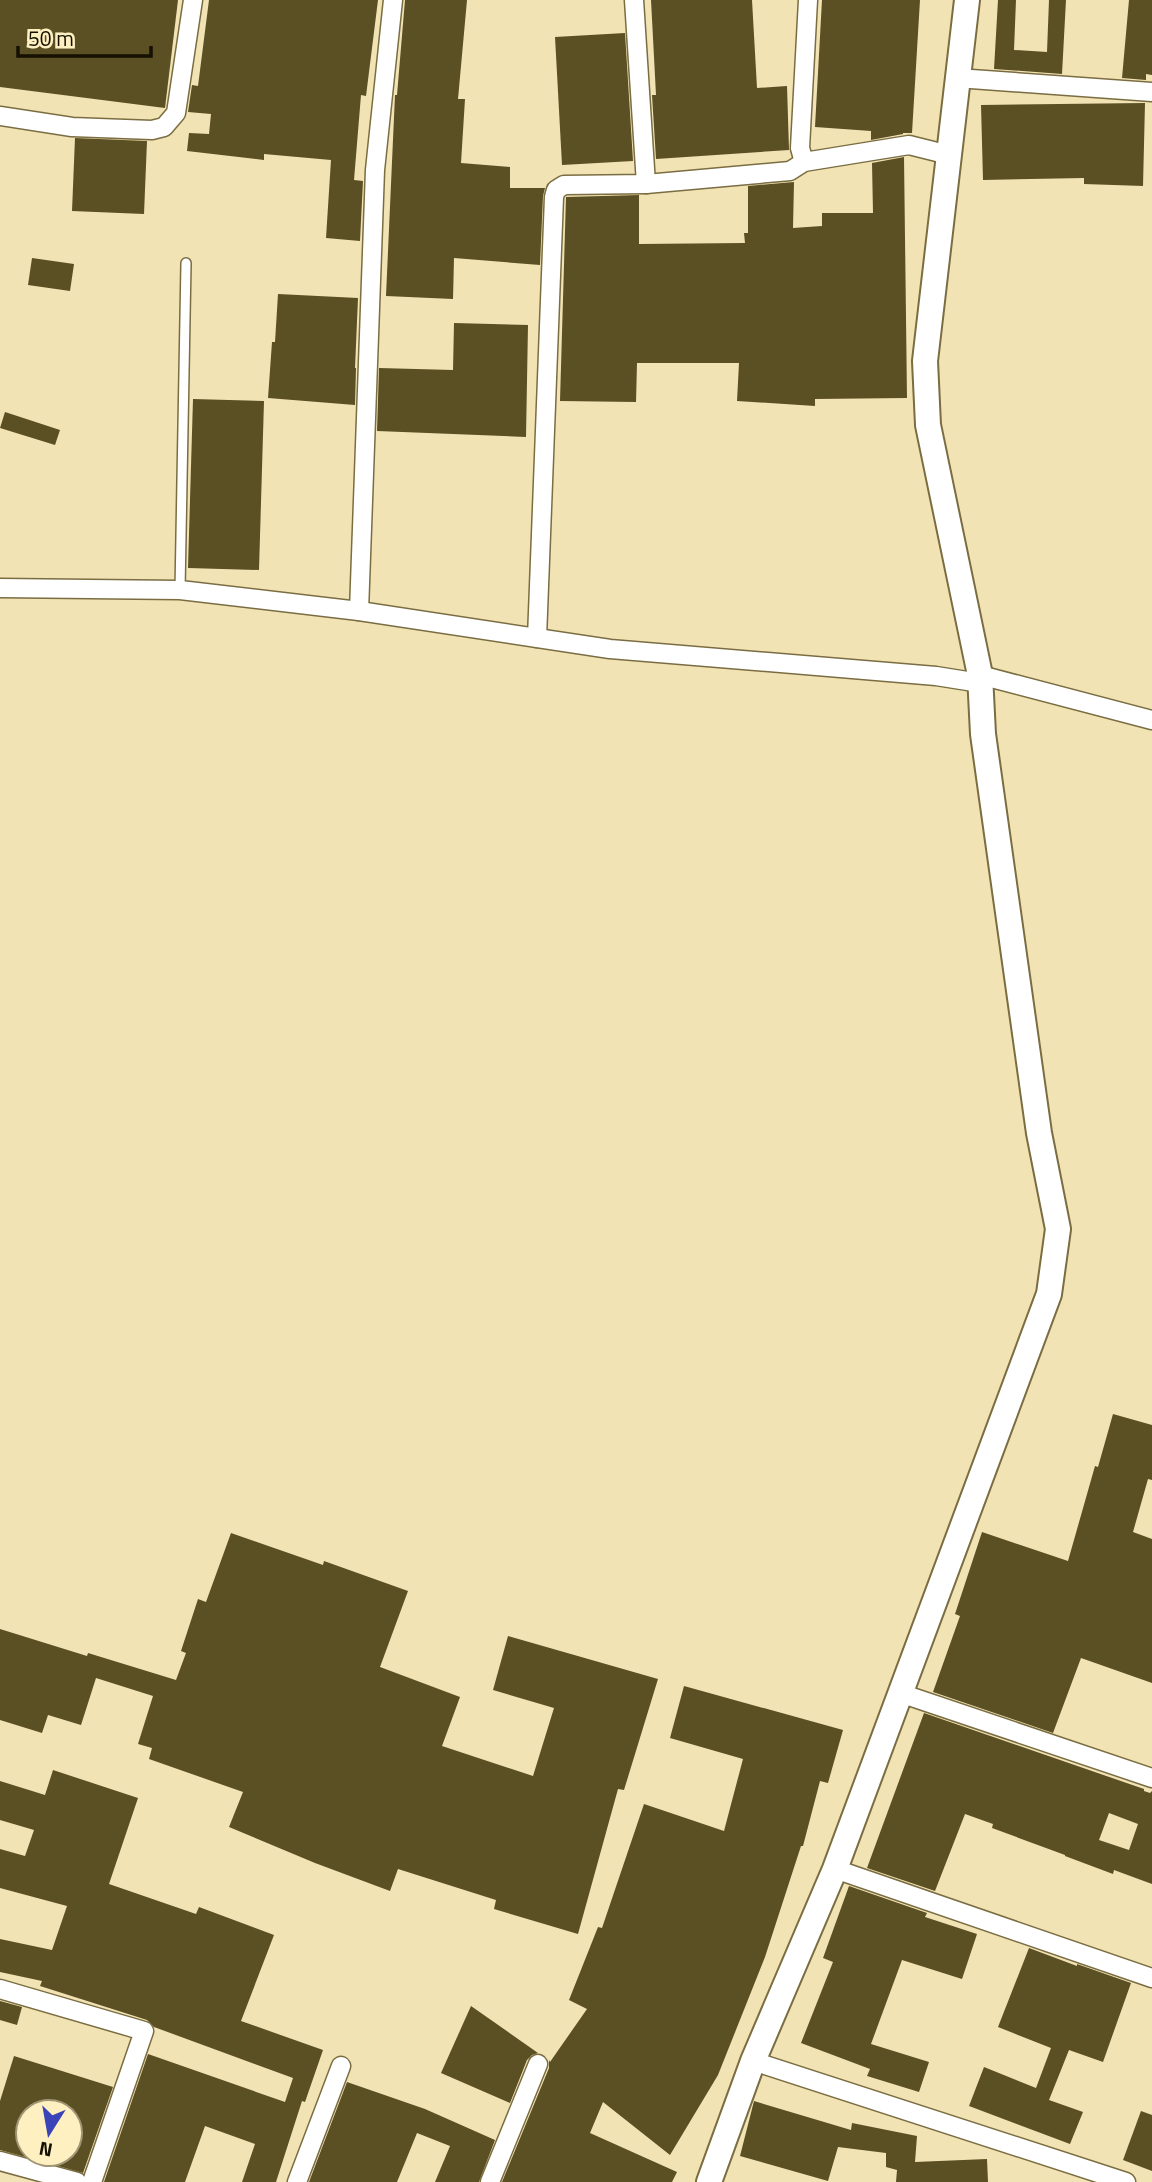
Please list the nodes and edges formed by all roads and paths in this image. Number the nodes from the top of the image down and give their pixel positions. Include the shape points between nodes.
1 (193, 0) edge
2 (393, 0) edge
3 (634, 0) edge
4 (808, 0) edge
5 (967, 0) edge
6 (957, 78) junction
7 (1152, 92) edge
8 (0, 116) edge
9 (948, 155) junction
10 (804, 162) junction
11 (646, 184) junction
12 (186, 263) dead end
13 (0, 588) edge
14 (180, 590) junction
15 (359, 611) junction
16 (537, 638) junction
17 (980, 679) junction
18 (1152, 720) edge
19 (900, 1693) junction
20 (1152, 1778) edge
21 (835, 1869) junction
22 (1152, 1978) edge
23 (0, 1989) edge
24 (753, 2062) junction
25 (538, 2064) dead end
26 (341, 2066) dead end
27 (0, 2161) edge
28 (77, 2182) edge
29 (92, 2182) edge
30 (297, 2182) edge
31 (490, 2182) edge
32 (709, 2182) edge
33 (1126, 2182) edge

1 - 8 street via 176,113 164,127 72,127
2 - 15 street via 375,170
3 - 11 street
4 - 10 street via 800,148
5 - 6 street
6 - 7 street
6 - 9 street
9 - 10 street via 909,145
9 - 17 street via 925,361 928,425
10 - 11 street via 790,171
11 - 16 street via 564,186 554,197
12 - 14 lane
13 - 14 street
14 - 15 street
15 - 16 street
16 - 17 street via 610,649
17 - 18 street
17 - 19 street via 1039,1133 1058,1229 1049,1294
19 - 20 street
19 - 21 street
21 - 22 street
21 - 24 street
23 - 29 street via 144,2031
24 - 32 street
24 - 33 street
25 - 31 street
26 - 30 street
27 - 28 street

